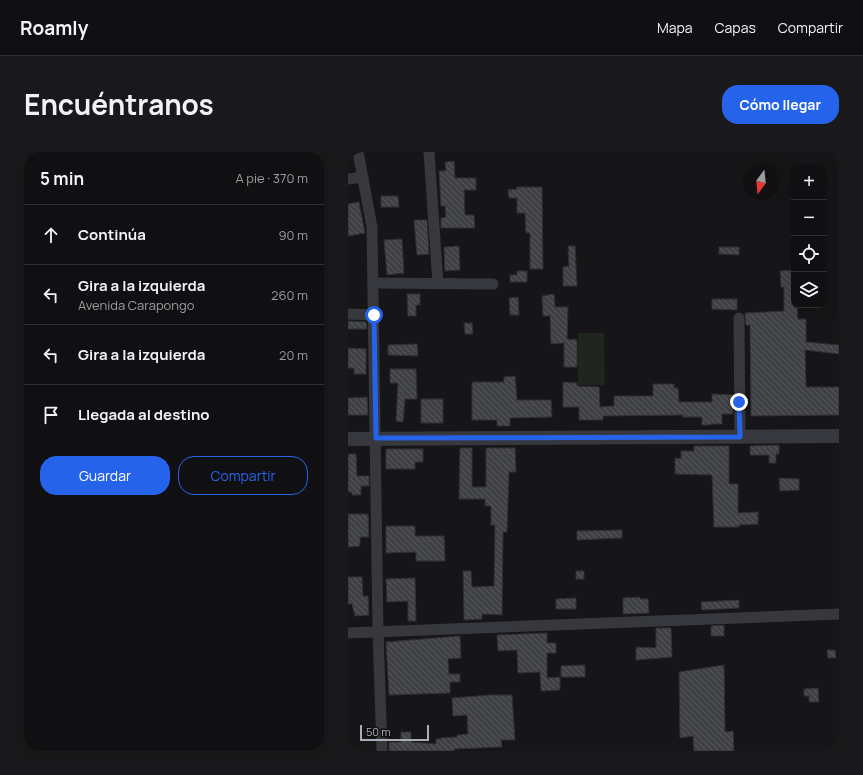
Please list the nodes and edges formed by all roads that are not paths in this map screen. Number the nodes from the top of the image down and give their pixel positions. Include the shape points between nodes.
1 (358, 152) edge
2 (429, 152) edge
3 (363, 177) junction
4 (348, 179) edge
5 (373, 283) junction
6 (438, 284) junction
7 (493, 284) dead end
8 (348, 314) edge
9 (374, 315) junction
10 (739, 318) dead end
11 (839, 436) edge
12 (740, 437) junction
13 (376, 438) junction
14 (348, 439) edge
15 (839, 614) edge
16 (378, 631) junction
17 (348, 633) edge
18 (382, 751) edge

1 - 3 street
2 - 6 street
3 - 4 street
3 - 5 street via 372,227
5 - 6 street
5 - 9 street
6 - 7 street
8 - 9 street
9 - 13 street
10 - 12 street
11 - 12 street
12 - 13 street
13 - 14 street
13 - 16 street
15 - 16 street
16 - 17 street
16 - 18 street

